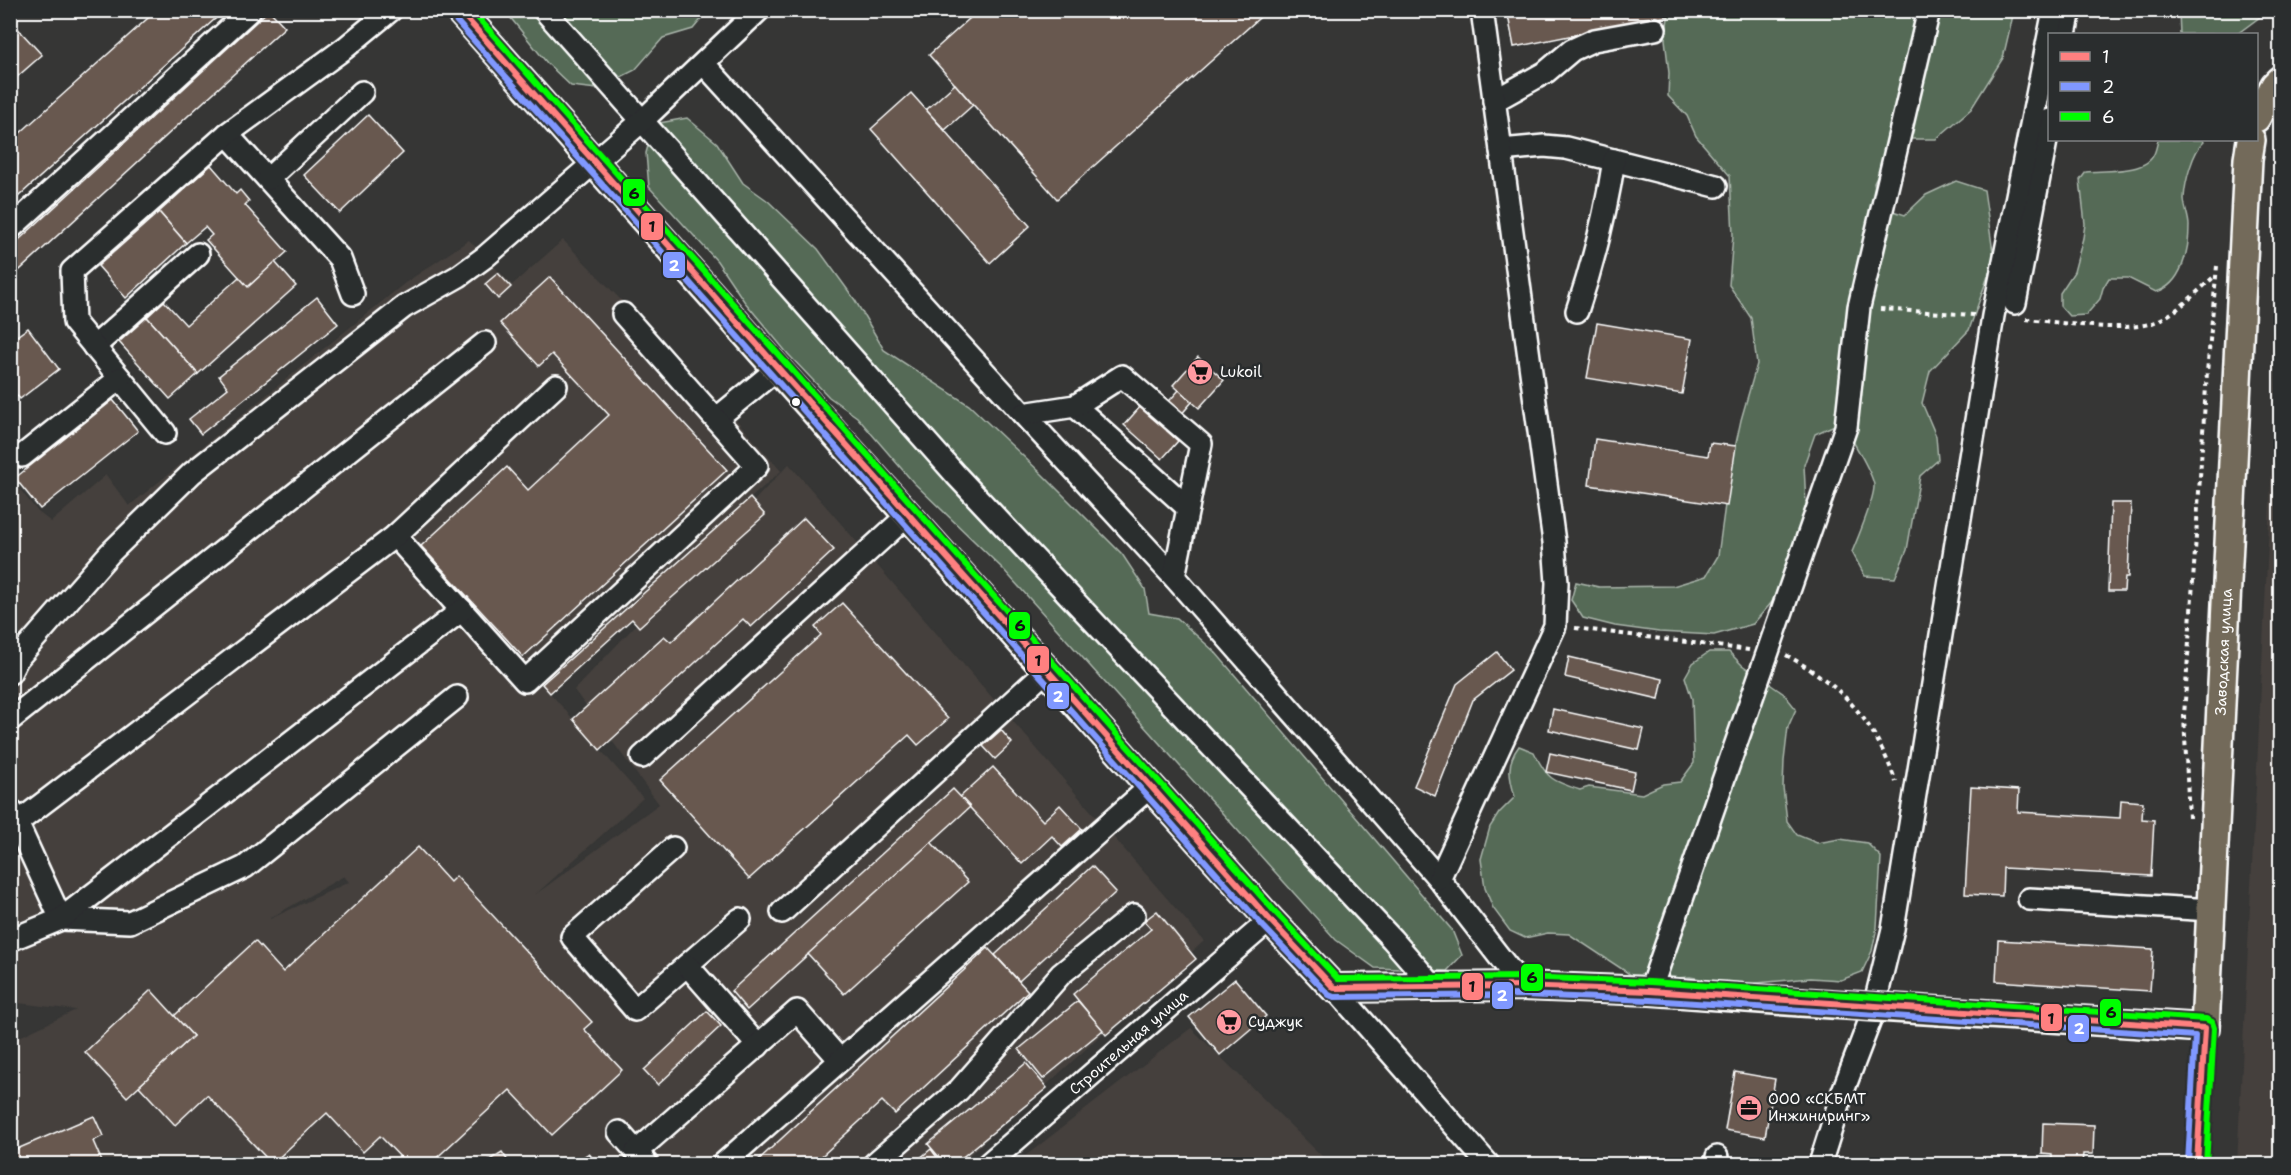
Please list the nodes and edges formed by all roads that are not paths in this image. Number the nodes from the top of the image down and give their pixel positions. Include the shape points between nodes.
1 (250, 10) edge
2 (391, 10) edge
3 (459, 10) edge
4 (544, 10) edge
5 (759, 10) edge
6 (1482, 10) edge
7 (1929, 10) edge
8 (2054, 10) edge
9 (2065, 10) edge
10 (2070, 10) edge
11 (1655, 29) dead end
12 (2050, 33) edge
13 (2058, 33) edge
14 (2066, 33) edge
15 (2048, 41) edge
16 (704, 64) junction
17 (2048, 68) edge
18 (2280, 80) edge
19 (362, 92) dead end
20 (1494, 101) junction
21 (2258, 114) edge
22 (642, 121) junction
23 (2048, 125) edge
24 (2030, 133) junction
25 (227, 134) junction
26 (2251, 141) edge
27 (1501, 150) junction
28 (1614, 160) junction
29 (596, 162) junction
30 (268, 179) junction
31 (1716, 186) dead end
32 (10, 229) edge
33 (198, 254) dead end
34 (353, 294) dead end
35 (2015, 303) dead end
36 (1577, 311) dead end
37 (623, 314) dead end
38 (485, 343) dead end
39 (94, 347) junction
40 (777, 369) junction
41 (120, 378) junction
42 (556, 386) dead end
43 (1075, 406) junction
44 (1023, 414) junction
45 (716, 419) junction
46 (165, 433) dead end
47 (22, 456) dead end
48 (1188, 508) junction
49 (909, 514) junction
50 (395, 536) junction
51 (1174, 577) junction
52 (462, 610) junction
53 (12, 659) edge
54 (1047, 670) junction
55 (457, 698) dead end
56 (10, 720) edge
57 (642, 757) dead end
58 (1151, 786) junction
59 (14, 816) edge
60 (673, 848) dead end
61 (1439, 879) junction
62 (2029, 899) dead end
63 (2212, 910) junction
64 (783, 912) dead end
65 (1134, 915) dead end
66 (61, 919) junction
67 (740, 919) dead end
68 (1270, 920) junction
69 (10, 940) edge
70 (687, 965) junction
71 (1433, 986) junction
72 (1522, 986) junction
73 (1334, 988) junction
74 (1650, 991) junction
75 (2205, 1029) junction
76 (758, 1046) junction
77 (840, 1060) junction
78 (619, 1132) dead end
79 (642, 1158) edge
80 (723, 1164) edge
81 (874, 1164) edge
82 (988, 1164) edge
83 (1488, 1164) edge
84 (1820, 1164) edge
85 (2197, 1164) edge

1 - 32 street
2 - 25 street
3 - 29 main road
4 - 22 street
5 - 16 street
6 - 20 street
7 - 74 street via 1859,307 1846,427
8 - 12 street
9 - 13 street
10 - 14 street
11 - 20 street via 1594,40
15 - 24 street
16 - 22 street
16 - 44 street
17 - 24 street
18 - 21 main road
19 - 30 street
20 - 27 street
22 - 29 street
22 - 71 street via 956,475
23 - 35 street
24 - 84 street via 1993,316 1893,929 1872,1016
25 - 30 street
25 - 39 street via 72,271 74,322
26 - 63 main road, Заводская улица
27 - 28 street via 1544,146
27 - 61 street via 1554,542 1555,626
28 - 31 street
28 - 36 street via 1592,269
29 - 40 main road
29 - 53 street via 486,257 404,307 192,473 110,553
30 - 34 street via 340,259
33 - 39 street
37 - 45 street
38 - 56 street
39 - 41 street
40 - 45 street
40 - 49 main road
41 - 46 street
41 - 47 street
42 - 50 street
43 - 44 street
43 - 48 street
43 - 48 street via 1122,376 1170,416 1201,444
44 - 51 street
45 - 52 street via 757,466 525,681
48 - 51 street
49 - 54 main road
49 - 57 street
50 - 52 street
50 - 59 street
51 - 61 street
52 - 66 street
54 - 58 main road
54 - 64 street
55 - 66 street via 245,867 130,922
58 - 68 main road
58 - 77 street
59 - 66 street
60 - 70 street via 572,937 635,1010
61 - 72 street
62 - 63 street
63 - 75 main road, Заводская улица
65 - 81 street via 1061,974 958,1090
66 - 69 street
67 - 70 street
68 - 73 main road
68 - 82 street, Строительная улица
70 - 76 street
71 - 72 main road
71 - 73 main road
72 - 74 main road
73 - 83 street
74 - 75 main road, bridge
75 - 85 street, Заводская улица
76 - 77 street via 797,1011
76 - 79 street
77 - 80 street
78 - 79 street

